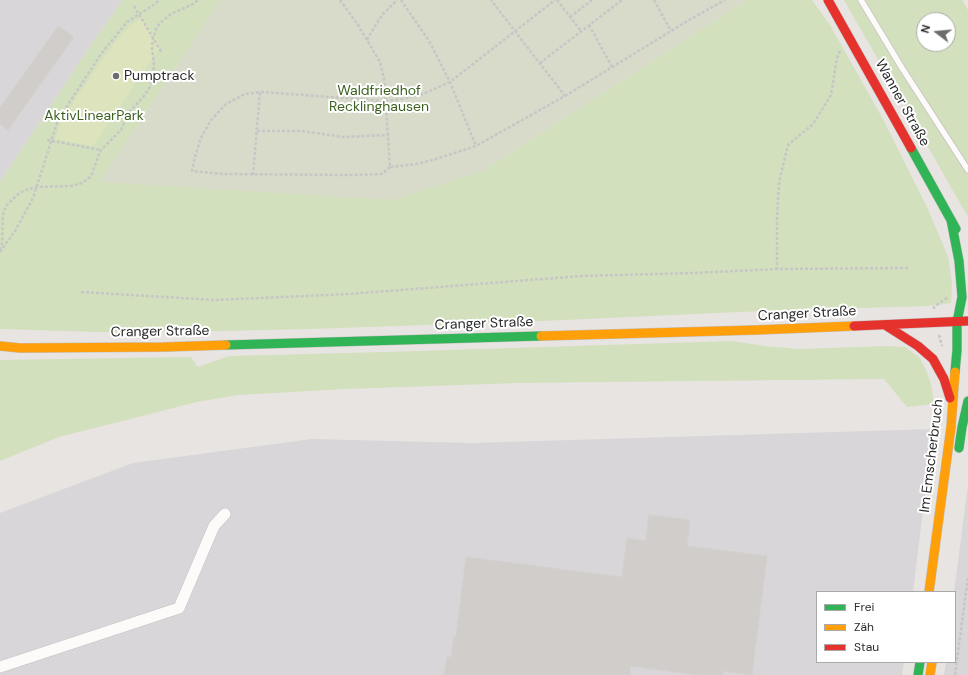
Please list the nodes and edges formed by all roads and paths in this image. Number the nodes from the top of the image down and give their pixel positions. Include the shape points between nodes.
1 (159, 0) edge
2 (198, 0) edge
3 (340, 0) edge
4 (397, 0) edge
5 (401, 0) edge
6 (491, 0) edge
7 (556, 0) edge
8 (592, 0) edge
9 (622, 0) edge
10 (654, 0) edge
11 (724, 0) edge
12 (828, 0) edge
13 (861, 0) edge
14 (134, 6) dead end
15 (139, 15) junction
16 (570, 17) junction
17 (589, 25) junction
18 (516, 31) junction
19 (581, 31) junction
20 (671, 31) junction
21 (849, 37) junction
22 (153, 39) junction
23 (367, 40) junction
24 (162, 53) dead end
25 (540, 62) junction
26 (612, 67) junction
27 (450, 82) junction
28 (260, 92) junction
29 (565, 96) junction
30 (385, 101) junction
31 (258, 131) junction
32 (388, 135) junction
33 (47, 140) dead end
34 (52, 140) junction
35 (476, 146) junction
36 (101, 150) junction
37 (390, 167) junction
38 (968, 170) edge
39 (254, 175) junction
40 (36, 187) junction
41 (951, 220) junction
42 (965, 244) dead end
43 (0, 251) edge
44 (909, 268) dead end
45 (777, 269) junction
46 (81, 292) dead end
47 (958, 322) junction
48 (968, 322) edge
49 (885, 324) junction
50 (0, 346) edge
51 (968, 403) edge
52 (952, 405) junction
53 (958, 457) dead end
54 (225, 514) dead end
55 (968, 577) edge
56 (929, 591) edge
57 (920, 663) edge
58 (932, 663) edge
59 (0, 667) edge
60 (918, 675) edge
61 (930, 675) edge
62 (955, 675) edge

1 - 15 path
2 - 22 path via 165,18 156,29
3 - 23 path
4 - 23 path via 379,20
5 - 27 path via 429,41
6 - 18 path
7 - 16 path
7 - 18 path
8 - 16 path
9 - 17 path
10 - 20 path
11 - 20 path
12 - 21 main road, Wanner Straße
13 - 38 lane
14 - 15 path
15 - 22 path
15 - 34 path via 127,22 101,54 58,120
16 - 19 path
17 - 19 path
17 - 26 path
18 - 25 path
18 - 27 path
19 - 25 path
20 - 26 path
21 - 41 main road, Wanner Straße
21 - 45 path via 837,58 832,96 813,124 788,145 779,182
22 - 24 path
22 - 36 path via 154,65 150,87 129,112 121,130
23 - 30 path via 380,62
25 - 29 path
26 - 29 path
27 - 30 path via 423,94
27 - 35 path
28 - 30 path
28 - 31 path
28 - 39 path via 245,94 226,104 211,120 200,138 192,171
29 - 35 path
30 - 32 path
31 - 32 path via 302,131 343,137
31 - 39 path
32 - 37 path
33 - 34 path
34 - 36 path
34 - 40 path
35 - 37 path via 436,160
36 - 40 path via 92,174 82,183 71,186
37 - 39 path via 382,174
40 - 43 path via 33,198 15,231
40 - 43 path via 17,195 6,206 2,220
41 - 42 main road, Wanner Straße
41 - 47 main road, Wanner Straße via 962,290
44 - 45 path
45 - 46 path via 581,276 349,294 215,300
47 - 48 main road, Cranger Straße
47 - 49 main road, Cranger Straße
47 - 52 main road, Im Emscherbruch
49 - 50 main road, Cranger Straße via 180,346
49 - 52 main road via 933,359 944,379
51 - 53 main road, Im Emscherbruch
52 - 56 main road, Im Emscherbruch
54 - 59 street via 214,526 179,608
55 - 62 path
57 - 60 main road
58 - 61 main road

